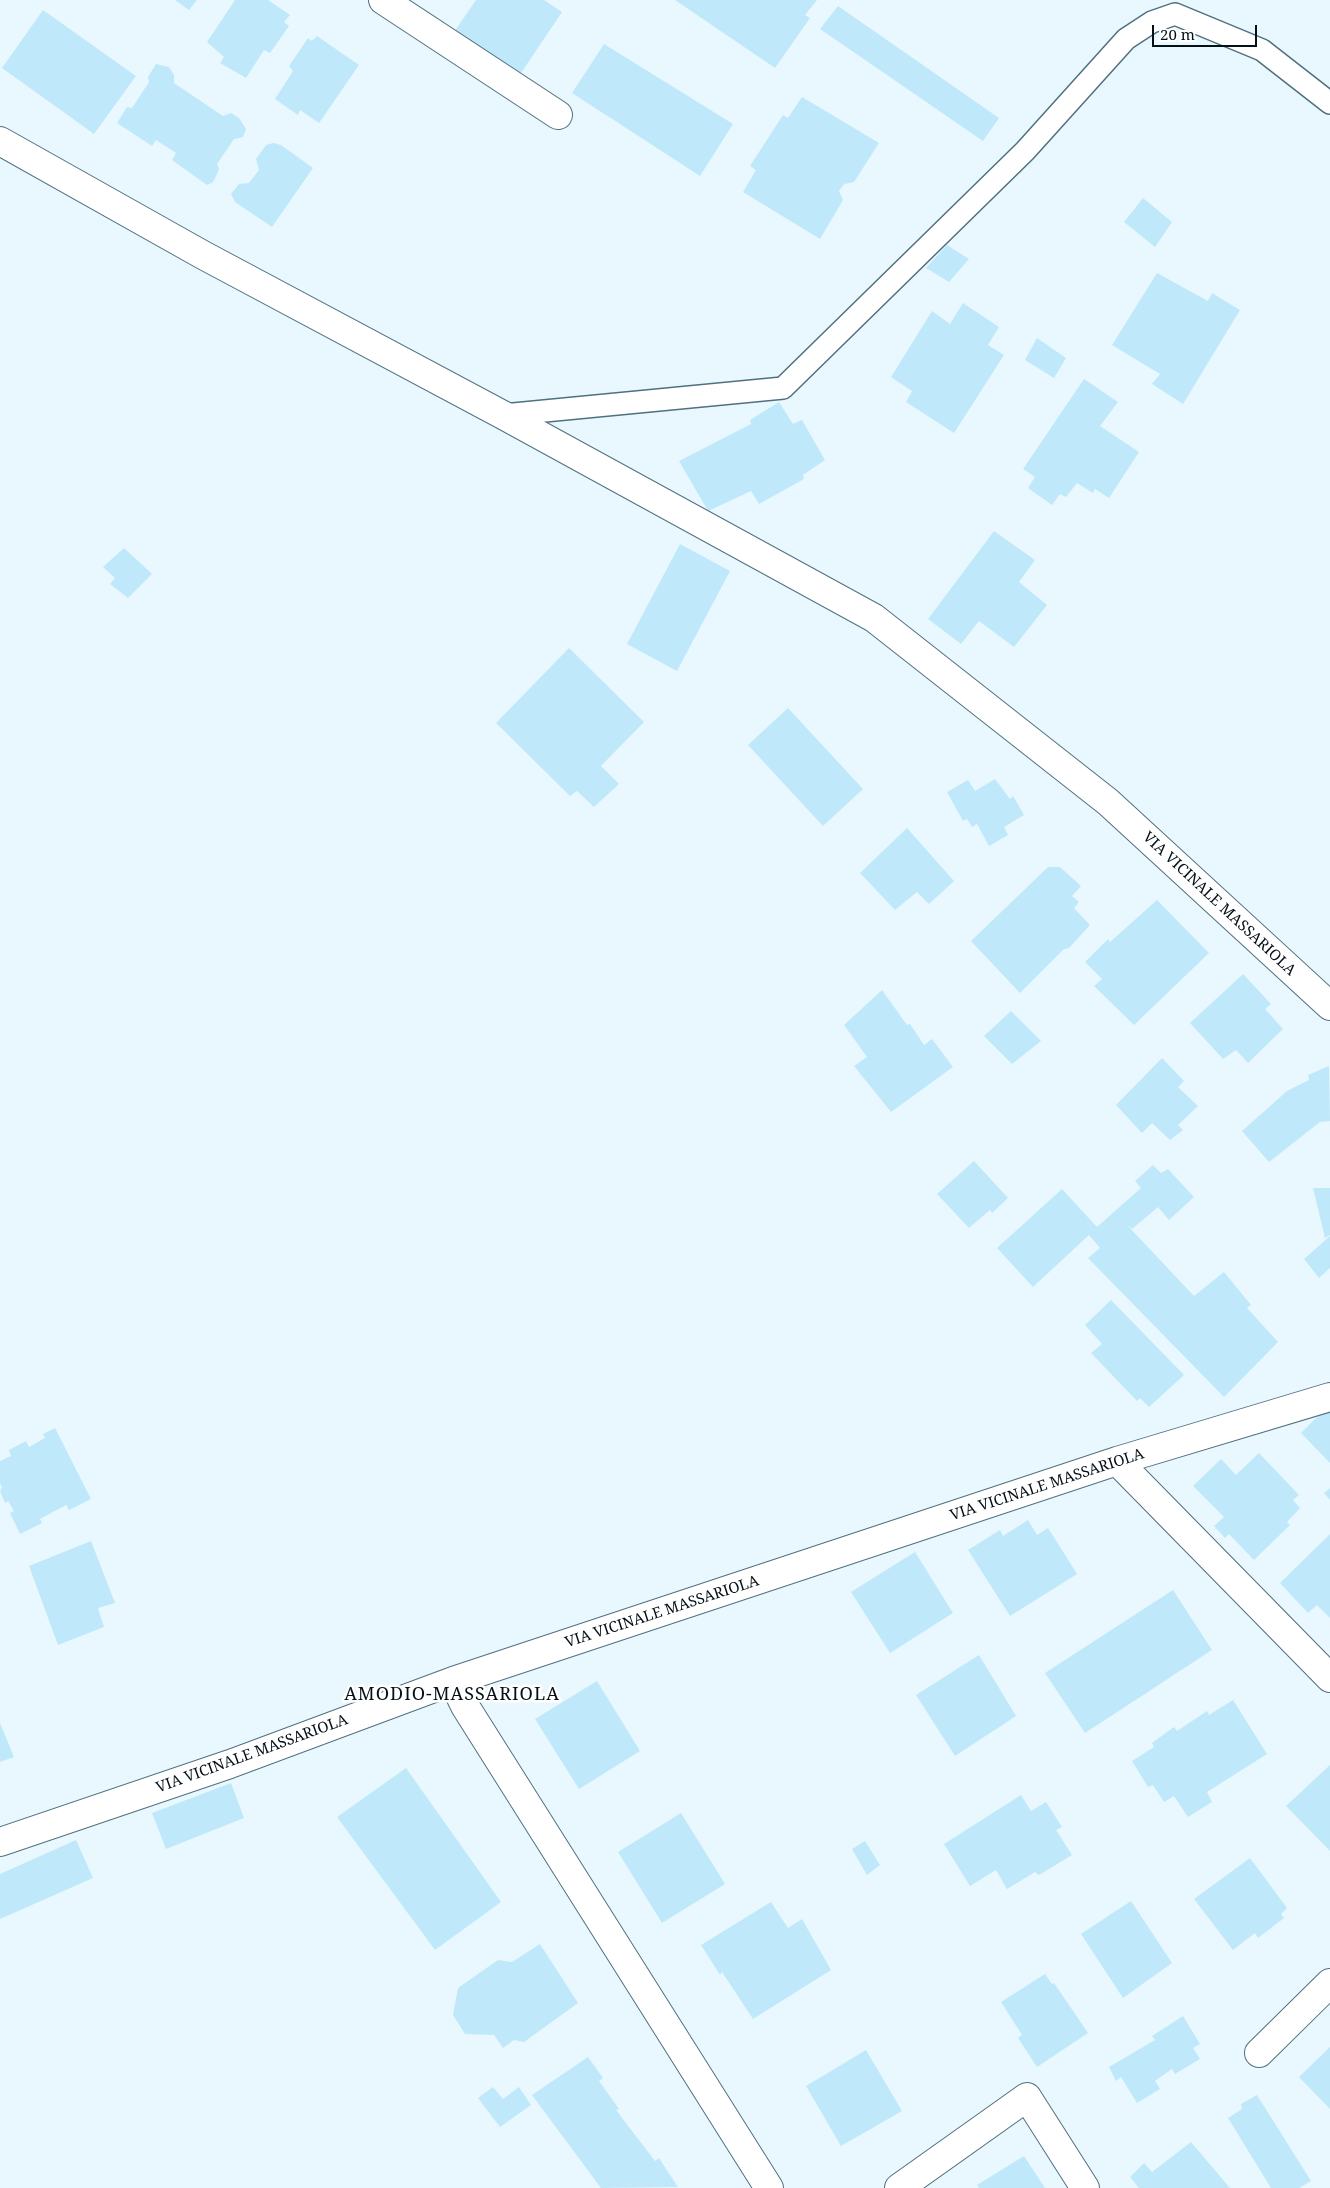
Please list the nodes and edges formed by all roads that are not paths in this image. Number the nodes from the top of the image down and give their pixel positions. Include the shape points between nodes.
1 (383, 0) edge
2 (1330, 104) edge
3 (558, 116) dead end
4 (0, 141) edge
5 (503, 415) junction
6 (1330, 1006) edge
7 (1330, 1397) edge
8 (1117, 1461) junction
9 (1330, 1678) edge
10 (453, 1681) junction
11 (0, 1842) edge
12 (1330, 1983) edge
13 (1259, 2053) dead end
14 (769, 2188) edge
15 (899, 2188) edge
16 (1085, 2188) edge

1 - 3 street
2 - 5 lane via 1262,50 1175,14 1152,22 1126,39 1025,151 782,388
4 - 5 street, VIA VICINALE MASSARIOLA via 203,255
5 - 6 street, VIA VICINALE MASSARIOLA via 874,618 1108,802
7 - 8 street, VIA VICINALE MASSARIOLA
8 - 9 street
8 - 10 street, VIA VICINALE MASSARIOLA
10 - 11 street, VIA VICINALE MASSARIOLA via 230,1764
10 - 14 street via 465,1706
12 - 13 street
15 - 16 street via 1027,2097

